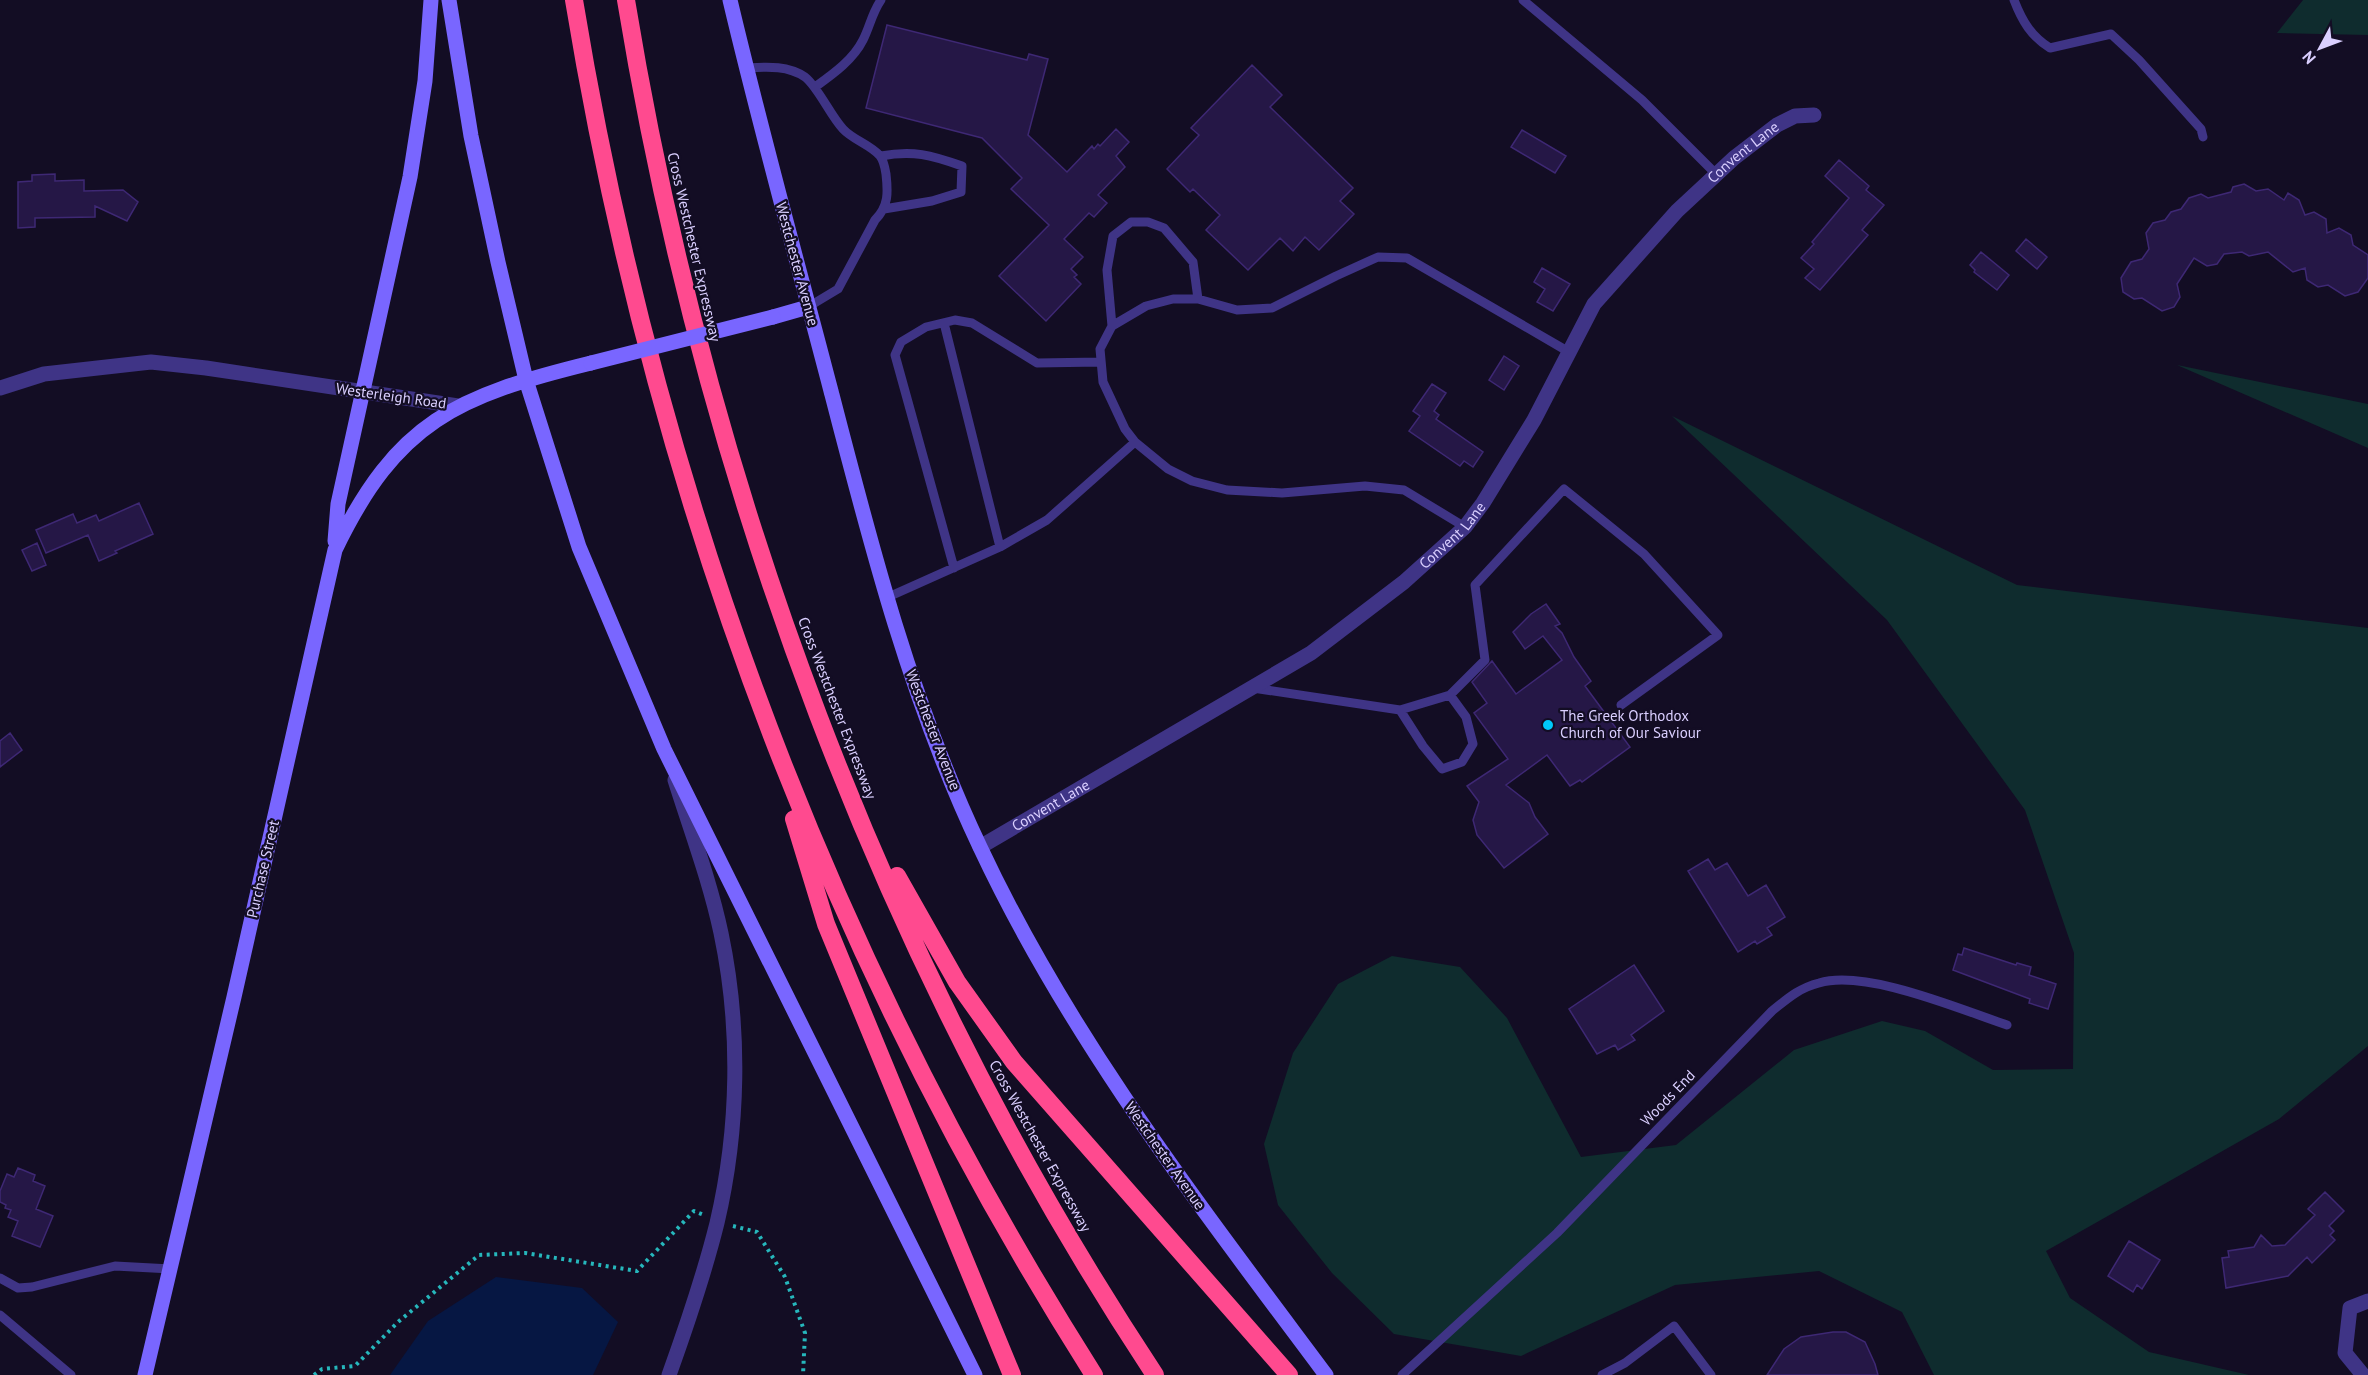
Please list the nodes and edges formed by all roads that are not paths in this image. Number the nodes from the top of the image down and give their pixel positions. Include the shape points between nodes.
1 (431, 0) edge
2 (449, 0) edge
3 (574, 0) edge
4 (626, 0) edge
5 (730, 0) edge
6 (1523, 0) edge
7 (2014, 0) edge
8 (876, 2) edge
9 (746, 68) junction
10 (815, 87) junction
11 (1814, 115) dead end
12 (2204, 137) dead end
13 (881, 156) junction
14 (1716, 174) junction
15 (884, 209) junction
16 (1198, 299) junction
17 (808, 307) junction
18 (944, 323) junction
19 (1112, 326) junction
20 (1569, 352) junction
21 (1100, 362) junction
22 (526, 381) junction
23 (0, 388) edge
24 (363, 390) junction
25 (458, 405) junction
26 (1135, 442) junction
27 (1465, 527) junction
28 (1000, 547) junction
29 (335, 550) junction
30 (954, 568) junction
31 (886, 598) junction
32 (1253, 688) junction
33 (1450, 695) junction
34 (1621, 705) dead end
35 (1400, 710) junction
36 (774, 744) junction
37 (664, 749) junction
38 (848, 790) junction
39 (980, 847) junction
40 (2007, 1025) dead end
41 (171, 1269) junction
42 (0, 1278) edge
43 (2368, 1301) edge
44 (0, 1315) edge
45 (71, 1375) edge
46 (145, 1375) edge
47 (669, 1375) edge
48 (975, 1375) edge
49 (1012, 1375) edge
50 (1094, 1375) edge
51 (1155, 1375) edge
52 (1289, 1375) edge
53 (1326, 1375) edge
54 (1402, 1375) edge
55 (1602, 1375) edge
56 (1711, 1375) edge
57 (2363, 1375) edge

1 - 24 main road via 425,81 410,177
2 - 22 main road via 471,136
3 - 36 highway via 611,201 654,375 709,561
4 - 38 highway, Cross Westchester Expressway via 653,151 700,350 762,559
5 - 9 main road, Westchester Avenue
6 - 14 lane via 1642,100
7 - 12 lane via 2034,38 2050,48 2111,34 2139,60
8 - 10 lane via 862,40 842,67
9 - 10 lane via 781,67 804,76
9 - 17 main road, Westchester Avenue
10 - 13 lane via 844,130
11 - 14 street, Convent Lane via 1795,116 1777,125
13 - 15 lane via 889,194
13 - 15 lane via 904,152 938,157 962,166 961,192
14 - 20 street, Convent Lane via 1677,211 1594,304
15 - 17 lane via 838,289
16 - 19 lane via 1173,299 1146,306
16 - 19 lane via 1193,262 1164,228 1148,222 1131,222 1113,236 1107,270
16 - 20 lane via 1237,310 1272,308 1378,257 1407,258
17 - 22 main road, Westerleigh Road, bridge
17 - 31 main road, Westchester Avenue
18 - 21 lane via 972,322 1037,363
18 - 28 lane
18 - 30 lane via 926,327 901,342 895,355
19 - 21 lane via 1100,349
20 - 27 street, Convent Lane via 1534,420
21 - 26 lane via 1111,402
22 - 25 main road, Westerleigh Road
22 - 37 main road via 579,547
23 - 24 street, Westerleigh Road via 44,374 151,362
24 - 25 street, Westerleigh Road
24 - 29 main road via 338,504
25 - 29 main road, Purchase Street via 391,458 349,520
26 - 27 lane via 1168,469 1192,481 1227,490 1282,493 1365,486 1404,490
26 - 28 lane via 1047,520
27 - 32 street, Convent Lane via 1404,582 1311,653
28 - 30 lane
29 - 41 main road, Purchase Street
30 - 31 lane
31 - 39 main road, Westchester Avenue via 945,767
32 - 35 lane
32 - 39 street, Convent Lane
33 - 34 lane via 1485,660 1476,585 1564,489 1644,554 1718,634
33 - 35 lane
33 - 35 lane via 1466,717 1473,744 1462,762 1442,769
36 - 49 highway via 826,924
36 - 50 highway via 839,899 913,1056 1003,1223
37 - 47 street via 721,934 735,1064 726,1172 717,1222
37 - 48 main road
38 - 51 highway, Cross Westchester Expressway via 917,946 1001,1114 1088,1269
38 - 52 highway via 957,982 994,1038
39 - 53 main road, Westchester Avenue via 1055,990 1092,1051 1194,1198
40 - 54 lane, Woods End via 1869,982 1832,980 1794,992 1557,1233
41 - 42 lane via 115,1266 26,1288
41 - 46 main road, Purchase Street
43 - 57 street via 2350,1308 2345,1353
44 - 45 lane
55 - 56 lane via 1625,1363 1674,1326

